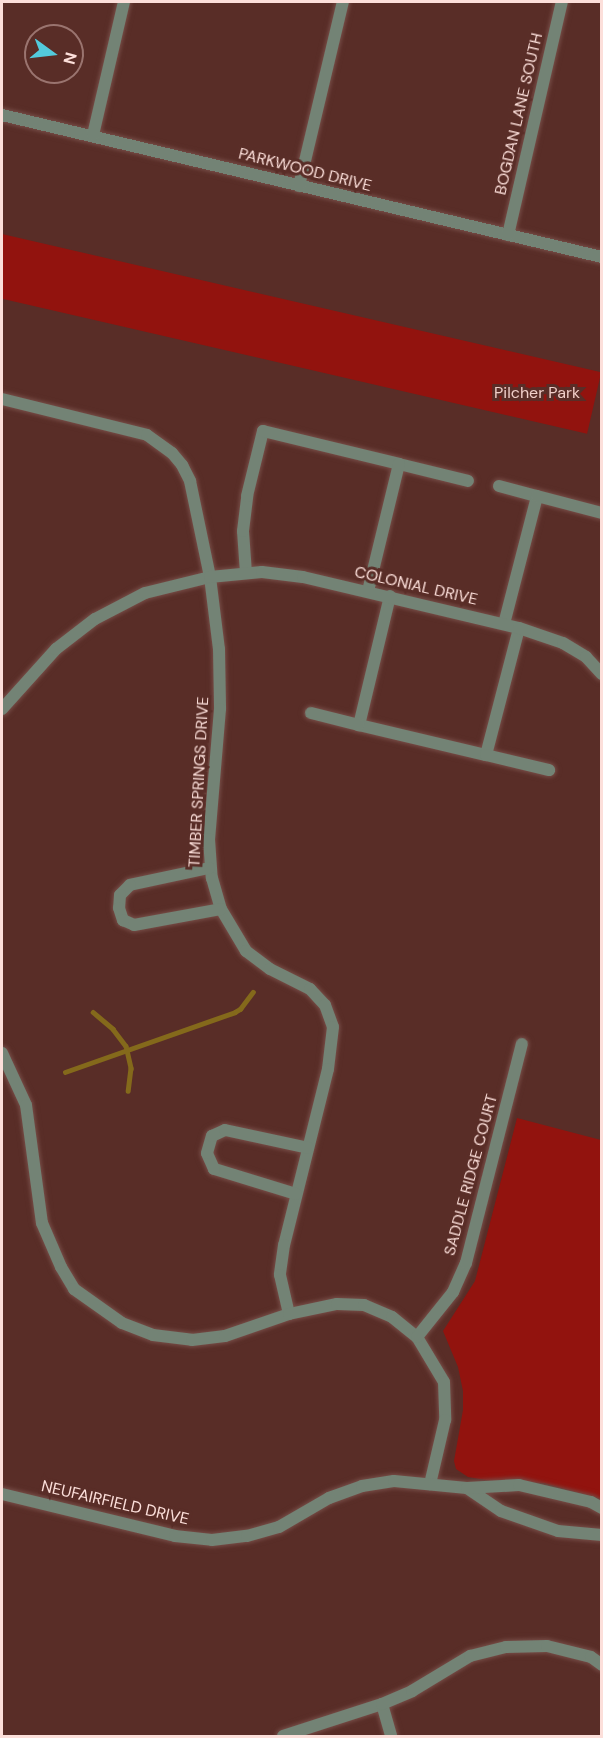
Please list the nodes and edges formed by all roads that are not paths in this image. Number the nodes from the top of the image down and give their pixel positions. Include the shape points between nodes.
1 (124, 2) edge
2 (343, 2) edge
3 (562, 2) edge
4 (2, 115) edge
5 (93, 135) junction
6 (299, 186) junction
7 (508, 235) junction
8 (602, 257) edge
9 (2, 399) edge
10 (399, 464) junction
11 (468, 480) dead end
12 (499, 486) dead end
13 (537, 496) junction
14 (602, 513) edge
15 (246, 573) junction
16 (210, 577) junction
17 (368, 591) junction
18 (390, 596) junction
19 (504, 624) junction
20 (519, 628) junction
21 (602, 674) edge
22 (2, 709) edge
23 (311, 712) dead end
24 (359, 725) junction
25 (486, 755) junction
26 (549, 770) dead end
27 (209, 868) junction
28 (221, 909) junction
29 (522, 1044) dead end
30 (2, 1053) edge
31 (308, 1148) junction
32 (296, 1194) junction
33 (289, 1314) junction
34 (417, 1336) junction
35 (430, 1484) junction
36 (467, 1488) junction
37 (2, 1494) edge
38 (602, 1508) edge
39 (602, 1535) edge
40 (602, 1665) edge
41 (382, 1704) junction
42 (283, 1737) edge
43 (391, 1737) edge

1 - 5 street
2 - 6 street
3 - 7 street, BOGDAN LANE SOUTH
4 - 5 street, PARKWOOD DRIVE
5 - 6 street, PARKWOOD DRIVE
6 - 7 street, PARKWOOD DRIVE
7 - 8 street, PARKWOOD DRIVE
9 - 16 street, TIMBER SPRINGS DRIVE via 132,430 147,435 172,453 182,465 195,497
10 - 11 street
10 - 15 street via 263,431 247,496 243,531
10 - 17 street
12 - 13 street
13 - 14 street
13 - 19 street
15 - 16 street, COLONIAL DRIVE
15 - 17 street, COLONIAL DRIVE via 303,577
16 - 22 street, COLONIAL DRIVE via 145,593 95,619 56,649
16 - 27 street, TIMBER SPRINGS DRIVE via 219,649 220,709
17 - 18 street, COLONIAL DRIVE
18 - 19 street, COLONIAL DRIVE
18 - 24 street
19 - 20 street, COLONIAL DRIVE
20 - 21 street, COLONIAL DRIVE via 563,643 586,657
20 - 25 street
23 - 24 street
24 - 25 street
25 - 26 street
27 - 28 street, TIMBER SPRINGS DRIVE
27 - 28 street via 130,885 120,895 119,908 123,921 134,925
28 - 31 street, TIMBER SPRINGS DRIVE via 246,951 270,969 310,989 325,1005 333,1027 328,1069
29 - 34 street, SADDLE RIDGE COURT via 466,1263 453,1292
30 - 33 street via 27,1105 42,1223 74,1289 122,1323 153,1335 192,1340 225,1336
31 - 32 street, TIMBER SPRINGS DRIVE
31 - 32 street via 225,1131 212,1137 207,1153 214,1168
32 - 33 street, TIMBER SPRINGS DRIVE via 280,1275
33 - 34 street via 337,1304 364,1305 392,1317
34 - 35 street via 444,1382 445,1420
35 - 36 street, NEUFAIRFIELD DRIVE
35 - 37 street, NEUFAIRFIELD DRIVE via 394,1481 362,1486 329,1498 279,1527 212,1540 175,1536
36 - 38 street, NEUFAIRFIELD DRIVE via 519,1485
36 - 39 street via 501,1511 558,1531
40 - 41 street via 591,1658 547,1646 506,1647 470,1656
41 - 42 street
41 - 43 street

